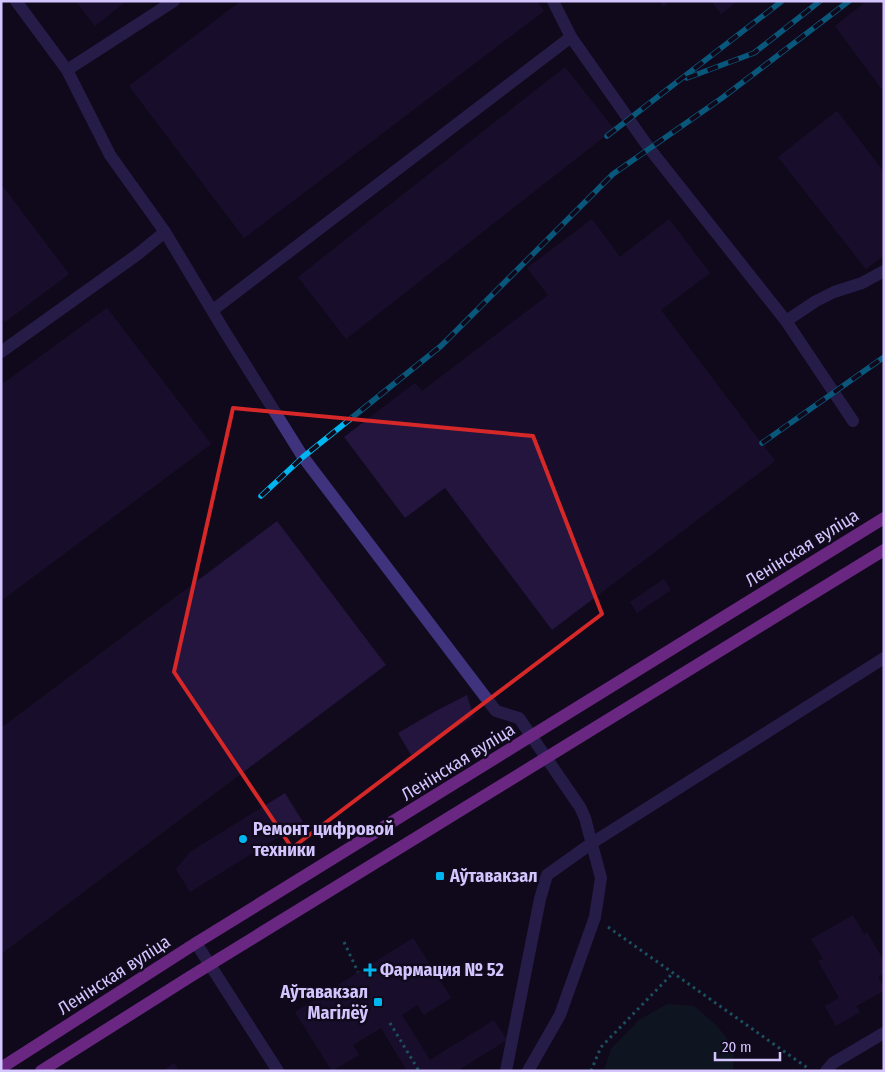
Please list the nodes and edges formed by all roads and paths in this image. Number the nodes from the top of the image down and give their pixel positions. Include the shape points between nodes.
1 (16, 1) edge
2 (174, 1) edge
3 (553, 1) edge
4 (571, 37) junction
5 (67, 70) junction
6 (165, 232) junction
7 (884, 270) edge
8 (213, 310) junction
9 (786, 321) junction
10 (1, 352) edge
11 (853, 421) dead end
12 (884, 518) edge
13 (884, 550) edge
14 (884, 658) edge
15 (532, 737) junction
16 (546, 758) junction
17 (592, 842) junction
18 (595, 917) junction
19 (344, 942) dead end
20 (196, 943) junction
21 (210, 965) junction
22 (358, 972) dead end
23 (673, 973) junction
24 (390, 1023) dead end
25 (884, 1033) edge
26 (1, 1068) edge
27 (41, 1071) edge
28 (278, 1071) edge
29 (419, 1071) edge
30 (506, 1071) edge
31 (528, 1071) edge
32 (591, 1071) edge
33 (812, 1071) edge
34 (826, 1071) edge

1 - 5 street
2 - 5 street
3 - 4 street
4 - 8 street
4 - 9 street via 650,148
5 - 6 street via 110,155
6 - 8 street
6 - 10 street
7 - 9 street via 862,283 816,301
8 - 15 street via 309,465 496,712 519,718
9 - 11 street
12 - 15 main road, Ленінская вуліца
13 - 16 main road
14 - 17 street
15 - 16 street
15 - 20 main road, Ленінская вуліца
16 - 17 street via 580,807
16 - 21 main road
17 - 18 street via 601,878
17 - 30 street via 547,874
18 - 23 path
18 - 31 street via 560,1015
19 - 22 path
20 - 21 street
20 - 26 main road, Ленінская вуліца
21 - 27 main road
21 - 28 street
23 - 32 path via 601,1047
23 - 33 path
24 - 29 path
25 - 34 street via 833,1063

